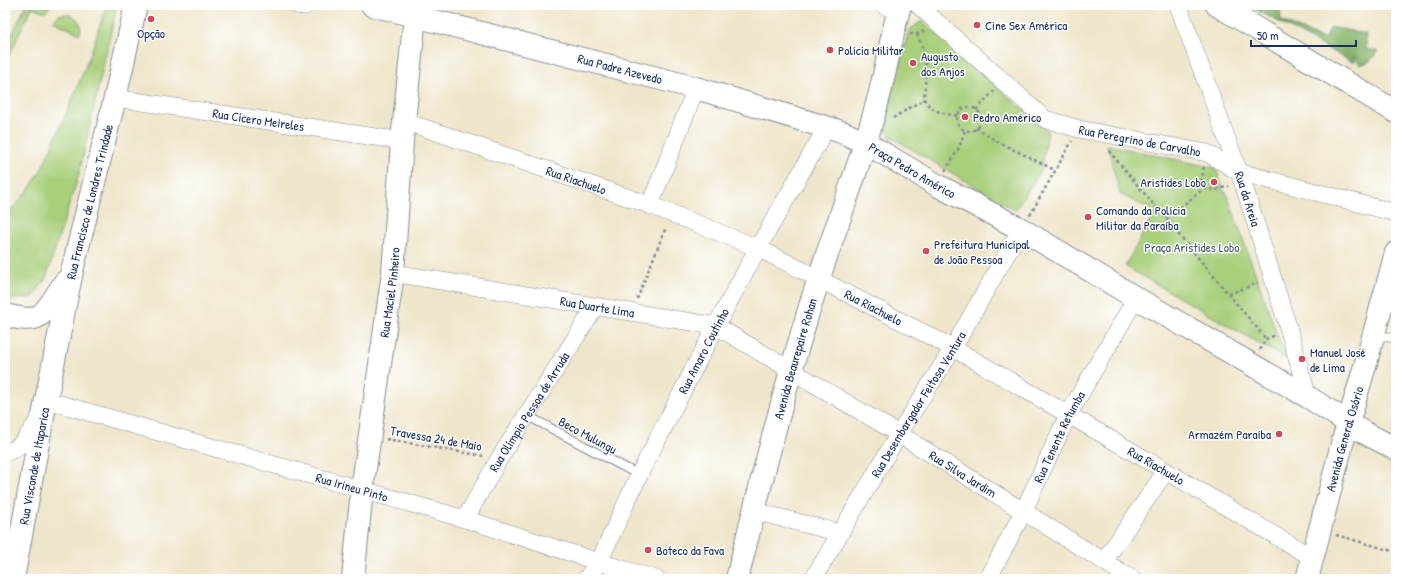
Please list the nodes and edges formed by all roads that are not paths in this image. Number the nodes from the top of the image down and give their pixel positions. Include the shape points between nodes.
1 (136, 5) edge
2 (296, 5) edge
3 (306, 5) edge
4 (372, 5) edge
5 (1178, 5) edge
6 (900, 7) edge
7 (1225, 9) edge
8 (416, 11) edge
9 (696, 88) junction
10 (115, 98) junction
11 (1396, 112) edge
12 (827, 127) junction
13 (403, 131) junction
14 (866, 143) junction
15 (1241, 177) junction
16 (650, 205) junction
17 (1396, 213) edge
18 (1021, 229) junction
19 (758, 248) junction
20 (1396, 253) edge
21 (72, 271) junction
22 (393, 273) junction
23 (819, 279) junction
24 (1136, 298) junction
25 (595, 307) junction
26 (5, 315) edge
27 (716, 326) junction
28 (1374, 334) junction
29 (1396, 339) edge
30 (953, 348) junction
31 (792, 370) junction
32 (1308, 397) junction
33 (45, 405) junction
34 (526, 415) junction
35 (1068, 415) junction
36 (1348, 423) junction
37 (900, 434) junction
38 (1396, 449) edge
39 (5, 452) edge
40 (1166, 471) junction
41 (639, 476) junction
42 (362, 490) junction
43 (754, 511) junction
44 (1023, 512) junction
45 (464, 519) junction
46 (840, 533) junction
47 (1313, 558) junction
48 (1104, 561) junction
49 (599, 562) junction
50 (13, 579) edge
51 (353, 579) edge
52 (586, 579) edge
53 (656, 579) edge
54 (737, 579) edge
55 (813, 579) edge
56 (988, 579) edge
57 (1132, 579) edge
58 (1307, 579) edge

1 - 10 main road, Rua Francisco de Londres Trindade
2 - 3 street
4 - 8 main road, Rua Padre Azevedo
5 - 15 street, Rua da Areia
6 - 14 main road, Praça Pedro Américo
6 - 15 street, Rua Peregrino de Carvalho via 939,24 1045,119 1085,130 1207,153
7 - 11 main road
8 - 9 main road, Rua Padre Azevedo
8 - 13 main road, Rua Maciel Pinheiro
9 - 12 main road, Rua Padre Azevedo
9 - 16 street
10 - 13 street, Rua Cícero Meireles
10 - 21 main road, Rua Francisco de Londres Trindade
12 - 14 main road, Rua Padre Azevedo
12 - 19 street, Rua Amaro Coutinho
13 - 16 street, Rua Riachuelo
13 - 22 main road, Rua Maciel Pinheiro
14 - 18 main road, Praça Pedro Américo
14 - 23 main road, Avenida Beaurepaire Rohan
15 - 17 street, Rua Peregrino de Carvalho
15 - 32 street, Rua da Areia
16 - 19 street, Rua Riachuelo
18 - 24 main road
18 - 30 street, Rua Desembargador Feitosa Ventura
19 - 23 street, Rua Riachuelo
19 - 27 street, Rua Amaro Coutinho
20 - 28 main road, Avenida General Osório
21 - 26 main road via 48,307 37,318
21 - 33 main road, Rua Francisco de Londres Trindade
22 - 25 street, Rua Duarte Lima
22 - 42 main road, Rua Maciel Pinheiro
23 - 30 street, Rua Riachuelo
23 - 31 main road, Avenida Beaurepaire Rohan
24 - 32 main road
24 - 35 street, Rua Tenente Retumba
25 - 27 street, Rua Duarte Lima
25 - 34 street, Rua Olímpio Pessoa de Arruda
27 - 31 street, Rua Duarte Lima
27 - 41 street, Rua Amaro Coutinho
28 - 29 lane
28 - 36 main road, Avenida General Osório
30 - 35 street, Rua Riachuelo
30 - 37 street, Rua Desembargador Feitosa Ventura
31 - 37 street, Rua Silva Jardim
31 - 43 main road, Avenida Beaurepaire Rohan
32 - 36 main road
33 - 39 street via 28,434 16,448
33 - 42 street, Rua Irineu Pinto
33 - 50 main road, Rua Visconde de Itaparica
34 - 41 lane, Beco Mulungu
34 - 45 street, Rua Olímpio Pessoa de Arruda
35 - 40 street, Rua Riachuelo
35 - 44 street, Rua Tenente Retumba
36 - 38 main road
36 - 47 main road, Avenida General Osório
37 - 44 street, Rua Silva Jardim
37 - 46 street, Rua Desembargador Feitosa Ventura
40 - 47 street, Rua Riachuelo
40 - 48 street
41 - 49 street, Rua Amaro Coutinho
42 - 45 street, Rua Irineu Pinto
42 - 51 main road, Rua Maciel Pinheiro
43 - 46 street
43 - 54 main road, Avenida Beaurepaire Rohan
44 - 48 street, Rua Silva Jardim
44 - 56 street, Rua Tenente Retumba
45 - 49 street, Rua Irineu Pinto
46 - 55 street, Rua Desembargador Feitosa Ventura
47 - 58 main road, Avenida General Osório
48 - 57 street, Rua Silva Jardim
49 - 52 street, Rua Amaro Coutinho
49 - 53 street, Rua Irineu Pinto

